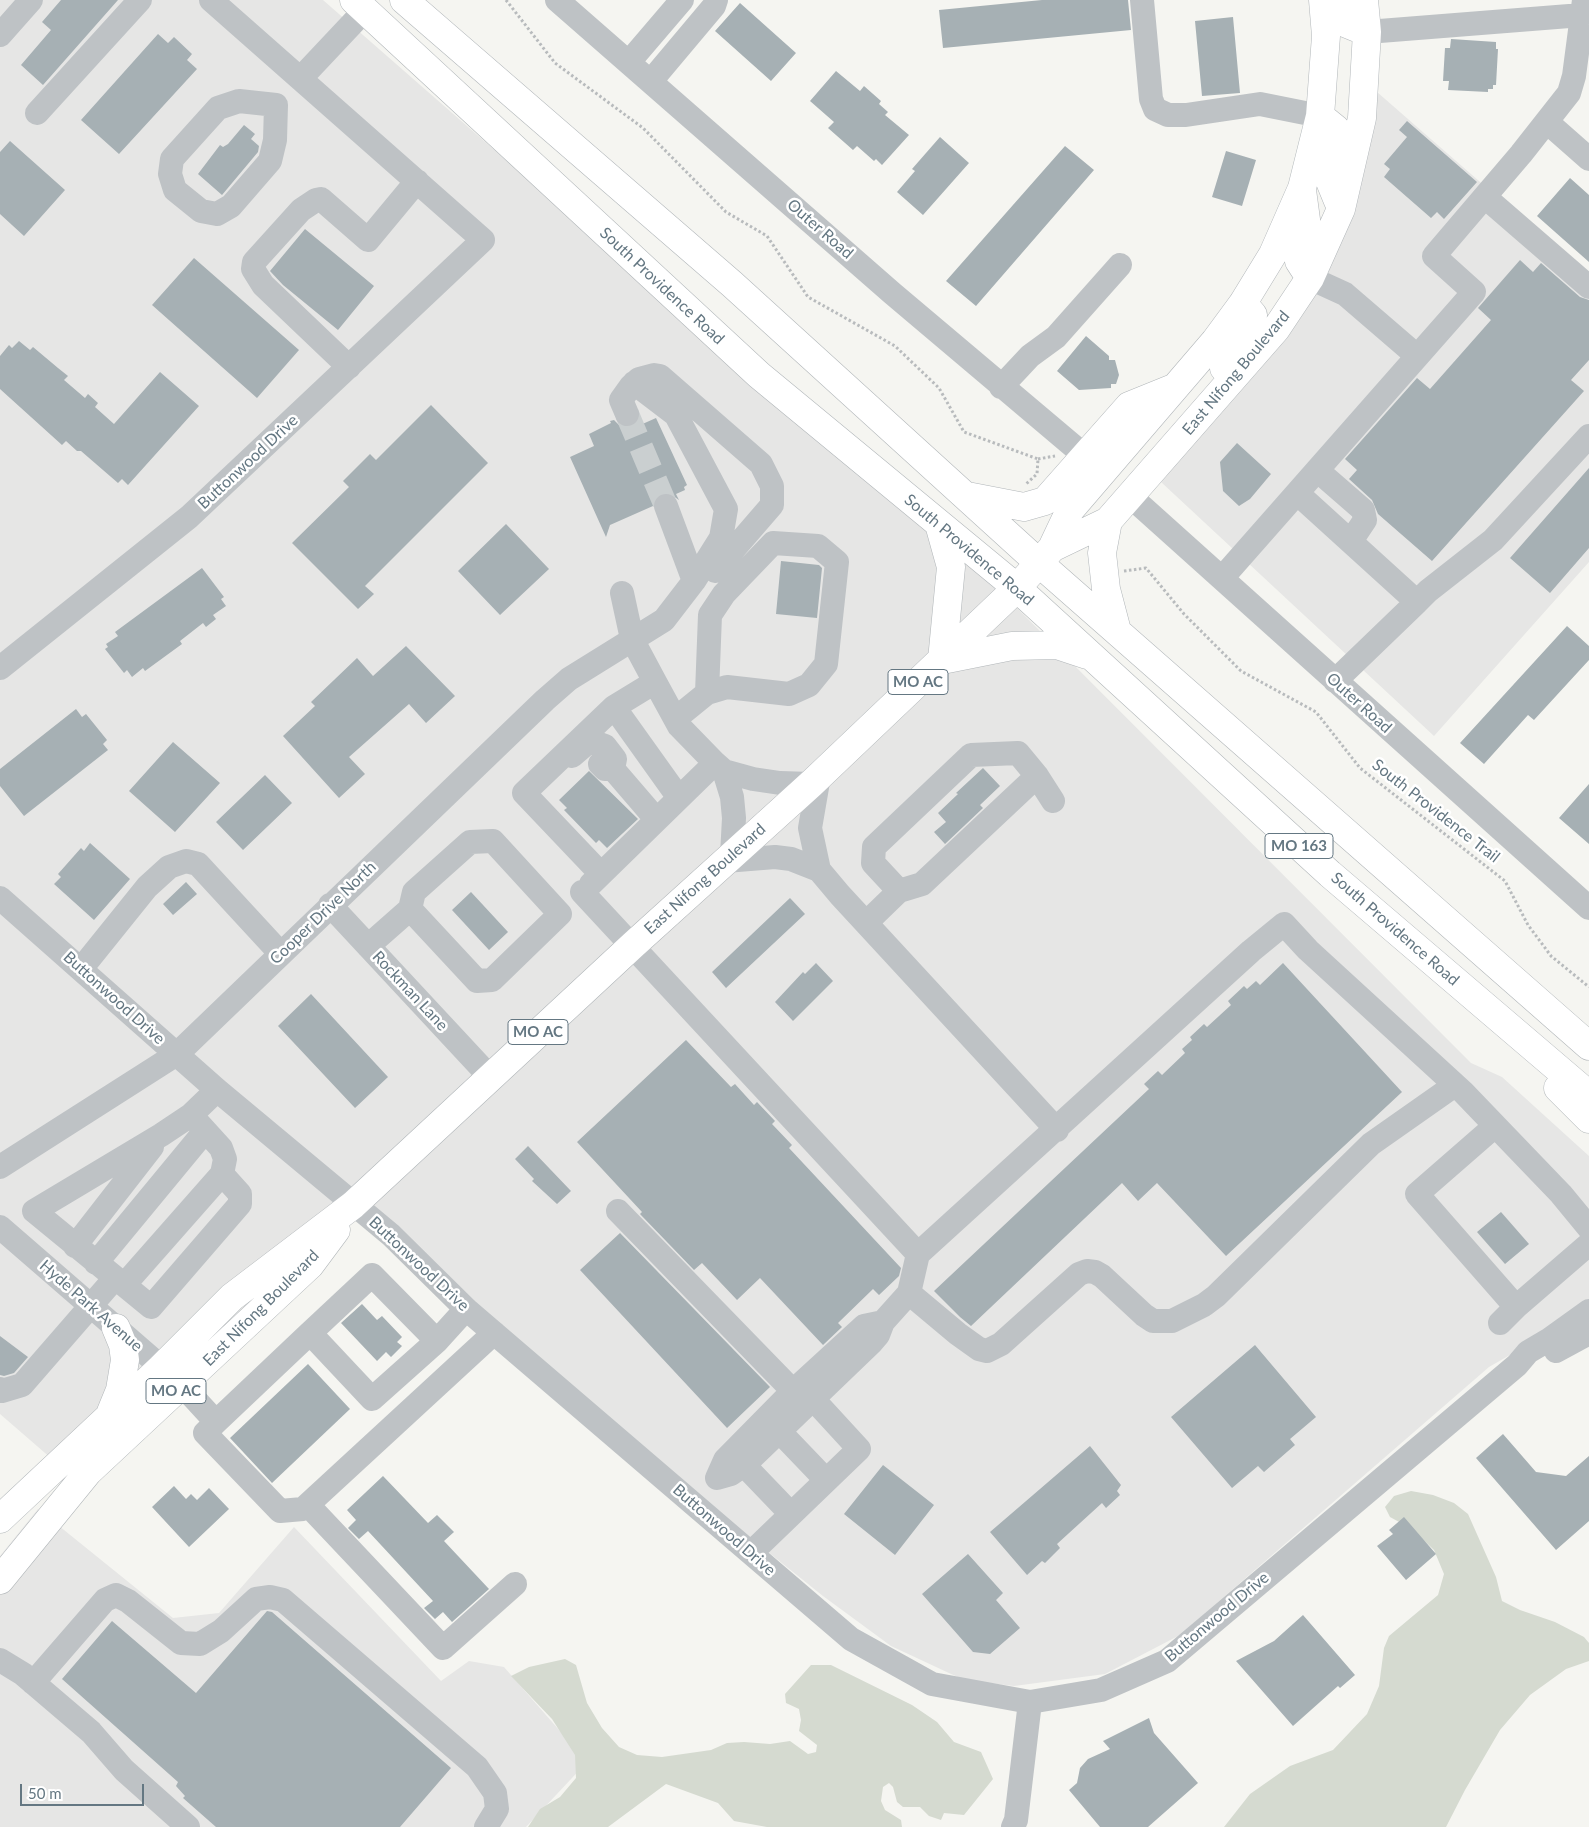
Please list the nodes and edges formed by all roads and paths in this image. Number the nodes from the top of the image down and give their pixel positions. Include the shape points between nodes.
1 (31, 0) edge
2 (140, 0) edge
3 (211, 0) edge
4 (404, 0) edge
5 (506, 0) edge
6 (557, 0) edge
7 (682, 0) edge
8 (716, 0) edge
9 (1142, 0) edge
10 (1323, 0) edge
11 (1342, 0) edge
12 (1364, 0) edge
13 (359, 5) edge
14 (1583, 8) edge
15 (1367, 32) junction
16 (0, 35) edge
17 (629, 62) junction
18 (301, 78) junction
19 (651, 81) junction
20 (276, 104) joint
21 (37, 114) dead end
22 (1320, 116) junction
23 (1547, 122) junction
24 (562, 137) junction
25 (1589, 159) edge
26 (417, 181) junction
27 (1302, 188) junction
28 (1485, 197) junction
29 (1341, 210) junction
30 (1120, 266) dead end
31 (1310, 278) junction
32 (1589, 287) edge
33 (1244, 303) junction
34 (1417, 356) junction
35 (349, 367) junction
36 (641, 380) junction
37 (1001, 387) junction
38 (1177, 387) junction
39 (1213, 402) junction
40 (627, 414) tunnel mouth
41 (1589, 436) edge
42 (1076, 448) junction
43 (1038, 459) junction
44 (1317, 470) junction
45 (1297, 493) junction
46 (964, 495) junction
47 (1130, 496) junction
48 (666, 506) tunnel mouth
49 (1024, 507) junction
50 (1108, 521) junction
51 (939, 524) junction
52 (1351, 540) junction
53 (1045, 555) junction
54 (1104, 574) junction
55 (1223, 577) junction
56 (694, 581) junction
57 (1017, 588) junction
58 (622, 593) dead end
59 (1417, 602) junction
60 (1117, 631) junction
61 (632, 639) junction
62 (1092, 657) junction
63 (942, 660) junction
64 (0, 668) edge
65 (1334, 681) junction
66 (655, 682) junction
67 (707, 693) junction
68 (614, 707) junction
69 (675, 719) junction
70 (719, 767) junction
71 (1037, 776) junction
72 (815, 780) junction
73 (679, 798) junction
74 (1053, 801) dead end
75 (656, 819) junction
76 (728, 858) junction
77 (597, 870) junction
78 (820, 870) junction
79 (899, 891) junction
80 (582, 892) junction
81 (0, 898) edge
82 (330, 905) junction
83 (1589, 908) edge
84 (410, 909) junction
85 (560, 914) junction
86 (866, 923) junction
87 (633, 945) junction
88 (368, 946) junction
89 (281, 954) junction
90 (81, 969) junction
91 (1589, 988) edge
92 (1504, 1023) junction
93 (1589, 1046) edge
94 (177, 1054) junction
95 (490, 1077) junction
96 (1455, 1085) junction
97 (217, 1090) junction
98 (1589, 1095) edge
99 (1589, 1119) edge
100 (198, 1123) junction
101 (1495, 1126) junction
102 (1057, 1130) junction
103 (161, 1135) junction
104 (0, 1167) edge
105 (222, 1174) junction
106 (200, 1199) junction
107 (354, 1205) junction
108 (34, 1211) junction
109 (618, 1211) dead end
110 (0, 1227) edge
111 (1589, 1228) edge
112 (1589, 1244) edge
113 (75, 1246) junction
114 (918, 1254) junction
115 (103, 1255) junction
116 (120, 1281) junction
117 (909, 1293) junction
118 (90, 1305) junction
119 (466, 1309) junction
120 (1589, 1311) edge
121 (116, 1328) junction
122 (310, 1333) junction
123 (494, 1333) junction
124 (1589, 1333) edge
125 (437, 1342) junction
126 (1517, 1365) junction
127 (161, 1368) junction
128 (182, 1386) junction
129 (0, 1389) edge
130 (803, 1396) junction
131 (110, 1415) junction
132 (216, 1422) junction
133 (780, 1432) junction
134 (744, 1465) junction
135 (717, 1478) junction
136 (826, 1480) junction
137 (692, 1502) junction
138 (308, 1505) junction
139 (791, 1514) junction
140 (0, 1519) edge
141 (751, 1552) junction
142 (0, 1580) edge
143 (515, 1584) dead end
144 (0, 1660) edge
145 (34, 1683) junction
146 (1030, 1702) junction
147 (188, 1827) edge
148 (486, 1827) edge
149 (1013, 1827) edge

1 - 16 street
2 - 21 street
3 - 18 street
4 - 24 main road, MO 163
5 - 43 path via 555,63 643,128 726,212 768,236 808,297 894,346 939,388 964,432
6 - 17 street, Outer Road
7 - 17 street
8 - 19 street
9 - 22 street via 1151,99 1155,108 1168,115 1186,115 1260,104
10 - 22 main road, East Nifong Boulevard via 1326,36
11 - 15 main road via 1345,23
12 - 15 main road, East Nifong Boulevard
13 - 18 street
13 - 24 main road via 378,8 408,24 521,123
13 - 51 main road, South Providence Road / MO 163 via 759,375
14 - 15 street
14 - 23 street via 1569,93
15 - 29 main road, East Nifong Boulevard via 1362,118
17 - 19 street, Outer Road
18 - 26 street
19 - 37 street, Outer Road
20 - 20 street via 239,101 218,108 172,159 170,174 175,190 200,211 217,214 231,206 270,161 275,140
22 - 27 main road, East Nifong Boulevard
22 - 29 main road via 1336,129 1329,179
23 - 25 street
23 - 28 street
24 - 46 main road, MO 163 via 732,284
26 - 35 street, Buttonwood Drive via 483,240
26 - 35 street via 368,240 321,199 308,204 254,262 252,269 263,285
27 - 31 main road via 1307,227 1298,254
27 - 33 main road, East Nifong Boulevard via 1273,254
28 - 32 street
28 - 34 street via 1434,256 1474,292
29 - 31 main road, East Nifong Boulevard
30 - 37 street via 1056,337 1030,356
31 - 34 street via 1345,294
31 - 39 main road, East Nifong Boulevard via 1276,329
33 - 38 main road, East Nifong Boulevard
33 - 39 main road via 1253,315 1250,329 1220,373
34 - 44 street
35 - 64 street, Buttonwood Drive via 189,517
36 - 40 street via 621,400
36 - 56 street, Cooper Drive North via 676,415 726,509 721,538
36 - 56 street via 660,376 761,464 772,486 772,505 707,580
37 - 42 street, Outer Road
38 - 42 main road via 1129,406
38 - 53 main road, East Nifong Boulevard via 1070,510
39 - 47 main road, East Nifong Boulevard
41 - 59 street via 1493,540
42 - 43 path via 1054,457
42 - 49 main road via 1045,501
43 - 49 path via 1037,474 1026,483
44 - 45 street
44 - 52 street via 1363,510 1365,520
45 - 52 street
45 - 55 street
46 - 49 main road
46 - 53 main road, MO 163
47 - 50 main road, East Nifong Boulevard
47 - 55 street, Outer Road
48 - 56 street
50 - 53 main road, East Nifong Boulevard
50 - 54 main road via 1102,554
51 - 57 main road, South Providence Road / MO 163
51 - 63 main road via 951,567
52 - 59 street
53 - 57 main road, East Nifong Boulevard / MO AC
53 - 60 main road, MO 163
54 - 60 main road
54 - 91 path, South Providence Trail via 1146,568 1184,614 1241,671 1316,712 1360,768 1505,881 1528,925 1551,956
55 - 65 street, Outer Road
56 - 61 street, Cooper Drive North via 664,620
57 - 62 main road, South Providence Road / MO 163
57 - 63 main road, East Nifong Boulevard / MO AC
58 - 61 street
59 - 65 street
60 - 93 main road, MO 163
61 - 66 street
61 - 82 street, Cooper Drive North via 569,679
62 - 63 main road via 1057,645 1012,646
62 - 92 main road, South Providence Road / MO 163 via 1330,874
63 - 72 main road, East Nifong Boulevard / MO AC
65 - 83 street, Outer Road
66 - 68 street
66 - 69 street
67 - 67 street via 727,686 789,694 808,685 826,664 837,562 818,546 773,543 724,594 710,615
67 - 69 street
68 - 73 street
68 - 77 street via 524,793
69 - 70 street
70 - 72 street via 780,783
70 - 73 street
70 - 76 street via 732,797 734,818
71 - 74 street
71 - 79 street via 922,884
71 - 79 street via 1018,753 971,755 874,847 873,863
72 - 76 main road, East Nifong Boulevard / MO AC
72 - 78 street via 810,828
73 - 75 street
75 - 77 street
75 - 77 street via 613,769 605,769 584,756 567,760 547,780 548,802 591,847
76 - 78 street via 791,859
76 - 87 main road, East Nifong Boulevard / MO AC
77 - 80 street
78 - 86 street
79 - 86 street
80 - 85 street
80 - 87 street
81 - 90 street, Buttonwood Drive
82 - 88 street, Rockman Lane
82 - 89 street, Cooper Drive North
84 - 85 street via 478,981 492,980
84 - 85 street via 414,892 470,842 493,841
84 - 88 street
86 - 102 street
87 - 95 main road, East Nifong Boulevard / MO AC
87 - 114 street
88 - 95 street, Rockman Lane
89 - 90 street via 198,864 186,861 170,867 147,888
89 - 94 street, Cooper Drive North
90 - 94 street, Buttonwood Drive
92 - 98 main road, South Providence Road / MO 163
92 - 99 main road via 1546,1075
94 - 97 street, Buttonwood Drive
94 - 104 street, Cooper Drive North
95 - 107 main road, East Nifong Boulevard / MO AC
96 - 101 street
96 - 102 street via 1284,924
96 - 117 street via 1371,1144 1216,1296 1172,1320 1163,1322 1149,1318 1102,1276 1087,1271 1079,1274 1002,1344 987,1351 958,1334
97 - 100 street
97 - 107 street, Buttonwood Drive
100 - 103 street
100 - 105 street via 222,1148 225,1159
100 - 115 street
101 - 111 street
101 - 112 street via 1417,1194 1508,1315
102 - 114 street
103 - 108 street
103 - 113 street
105 - 106 street
105 - 116 street via 240,1194 240,1204 151,1307
106 - 115 street via 187,1200 133,1263 126,1266
106 - 116 street
107 - 119 street, Buttonwood Drive
107 - 127 main road, East Nifong Boulevard / MO AC via 232,1297
107 - 128 main road, East Nifong Boulevard / MO AC via 310,1265
108 - 110 street
108 - 113 street
109 - 130 street
110 - 118 street, Hyde Park Avenue
113 - 115 street
114 - 117 street
115 - 116 street
116 - 118 street
117 - 130 street via 882,1322 864,1326
118 - 121 street, Hyde Park Avenue
118 - 129 street via 22,1386
119 - 123 street, Buttonwood Drive
119 - 125 street
120 - 126 street, Buttonwood Drive via 1528,1352
121 - 127 street, Hyde Park Avenue
121 - 131 main road via 123,1345 125,1372
122 - 125 street via 372,1398
122 - 125 street via 372,1275
122 - 132 street
123 - 137 street, Buttonwood Drive
123 - 138 street
124 - 126 street, Buttonwood Drive via 1539,1360
126 - 146 street, Buttonwood Drive via 1167,1661 1101,1690
127 - 128 street, Hyde Park Avenue
127 - 131 main road, East Nifong Boulevard / MO AC
128 - 132 street, Hyde Park Avenue
128 - 142 main road, East Nifong Boulevard / MO AC via 88,1472
130 - 133 street
130 - 135 street via 725,1460
130 - 136 street via 859,1449
131 - 140 main road, East Nifong Boulevard / MO AC
132 - 138 street via 205,1433 272,1504 280,1511 303,1510
133 - 134 street
133 - 136 street
134 - 135 street
134 - 139 street
135 - 137 street
136 - 139 street
137 - 141 street, Buttonwood Drive
138 - 143 street via 443,1648
139 - 141 street
141 - 146 street, Buttonwood Drive via 852,1639 932,1684
144 - 145 street
145 - 147 street via 91,1732 124,1770
145 - 148 street via 105,1600 116,1595 181,1643 200,1644 221,1631 256,1599 270,1597 283,1600 477,1767 495,1793 497,1809
146 - 149 street

